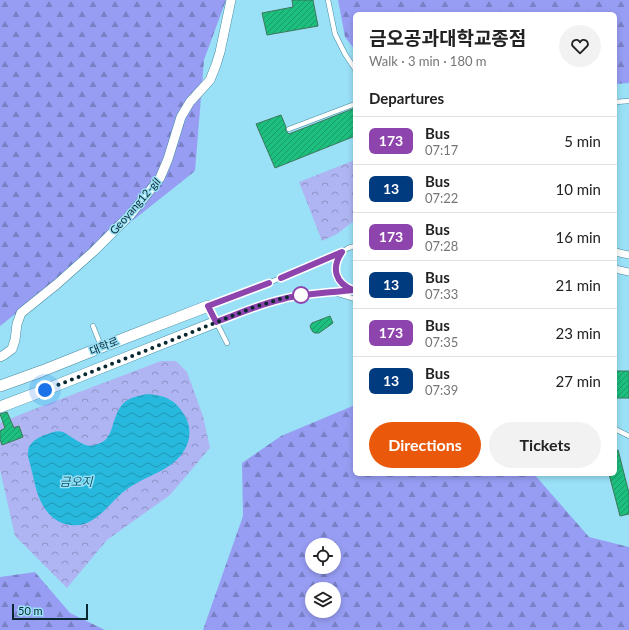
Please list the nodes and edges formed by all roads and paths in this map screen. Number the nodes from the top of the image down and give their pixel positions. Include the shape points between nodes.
1 (231, 0) edge
2 (328, 0) edge
3 (353, 66) edge
4 (629, 101) edge
5 (617, 102) edge
6 (353, 105) edge
7 (289, 129) dead end
8 (353, 247) edge
9 (342, 252) junction
10 (617, 252) edge
11 (629, 255) edge
12 (617, 269) edge
13 (629, 272) edge
14 (353, 290) edge
15 (353, 290) edge
16 (332, 292) junction
17 (353, 298) edge
18 (208, 306) junction
19 (216, 322) junction
20 (93, 326) dead end
21 (227, 343) dead end
22 (102, 347) junction
23 (0, 357) edge
24 (0, 386) edge
25 (0, 407) edge
26 (617, 430) edge
27 (629, 436) edge

1 - 23 street, Geoyang12-gil via 220,52 210,80 190,102 181,117 160,178 131,214 94,251 21,313 12,349
2 - 3 lane via 335,34
4 - 5 lane
6 - 7 lane
8 - 9 lane
9 - 14 lane via 336,264 336,271 341,283
9 - 18 lane
10 - 11 street
12 - 13 street
15 - 16 lane
16 - 17 lane
16 - 19 lane via 283,298
18 - 19 lane
18 - 22 street, 대학로
19 - 21 lane
19 - 25 street, 대학로
20 - 22 lane
22 - 24 street, 대학로
26 - 27 lane

